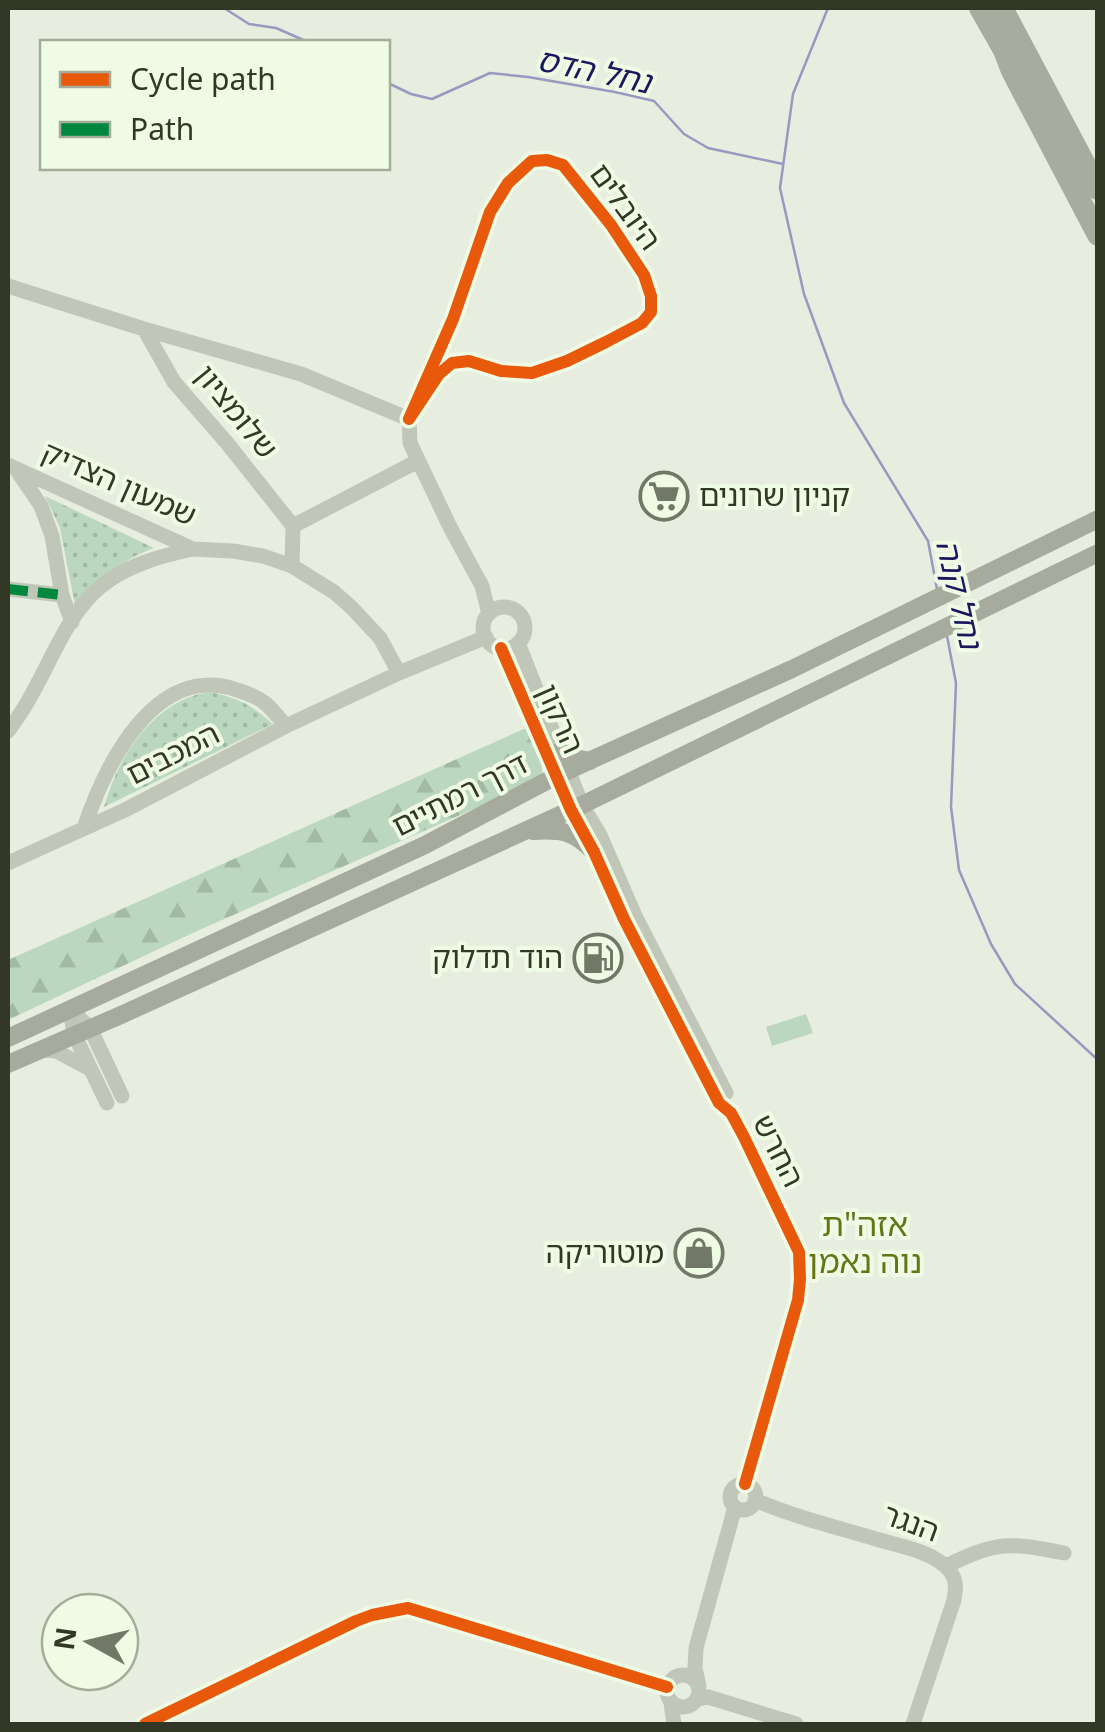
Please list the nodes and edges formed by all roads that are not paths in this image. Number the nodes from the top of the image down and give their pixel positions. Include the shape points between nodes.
1 (980, 8) edge
2 (1002, 8) edge
3 (1098, 189) edge
4 (1098, 235) edge
5 (8, 286) edge
6 (144, 329) junction
7 (409, 419) junction
8 (418, 461) junction
9 (12, 467) edge
10 (1098, 519) edge
11 (293, 526) junction
12 (193, 548) junction
13 (1098, 553) edge
14 (292, 566) junction
15 (8, 589) edge
16 (62, 596) junction
17 (495, 610) junction
18 (72, 622) junction
19 (486, 638) junction
20 (518, 643) junction
21 (502, 648) junction
22 (400, 673) junction
23 (286, 726) junction
24 (8, 731) edge
25 (556, 768) junction
26 (577, 807) junction
27 (84, 828) junction
28 (517, 833) junction
29 (594, 852) junction
30 (8, 862) edge
31 (70, 1009) junction
32 (121, 1015) junction
33 (82, 1031) junction
34 (8, 1038) edge
35 (37, 1050) junction
36 (103, 1056) junction
37 (8, 1064) edge
38 (90, 1070) junction
39 (730, 1113) junction
40 (745, 1484) junction
41 (755, 1500) junction
42 (734, 1507) junction
43 (1064, 1552) dead end
44 (946, 1566) junction
45 (696, 1648) junction
46 (671, 1689) junction
47 (696, 1697) junction
48 (145, 1724) edge
49 (674, 1724) edge
50 (796, 1724) edge
51 (913, 1724) edge

1 - 4 highway
2 - 3 highway
5 - 6 street
6 - 7 street via 302,374
6 - 11 street, שלומציון via 174,382
7 - 7 street, היובלים via 452,363 532,372 606,342 651,312 644,275 563,164 532,161 490,212
7 - 8 street
8 - 11 street
8 - 17 street
9 - 12 street, שמעון הצדיק
9 - 16 street via 41,506
10 - 25 main road via 728,698 590,761 570,757
11 - 14 street
12 - 14 street, שמעון הצדיק
12 - 18 street via 141,562 100,588
13 - 26 main road, דרך רמתיים
14 - 22 street, שמעון הצדיק via 352,608
15 - 16 street
16 - 18 street
17 - 19 street
17 - 20 street via 514,610 523,619
18 - 24 street
19 - 21 street
19 - 22 street, המכבים
20 - 21 street
20 - 25 street, הרקון
21 - 25 street, הרקון
22 - 23 street, המכבים
23 - 27 street, המכבים
23 - 27 street, המכבים via 264,702 227,686 209,683 174,694 118,752
25 - 26 street, הרקון
25 - 31 main road, דרך רמתיים via 425,845
26 - 28 main road, דרך רמתיים
26 - 29 street, החרש
26 - 39 street, החרש via 600,835 729,1098
27 - 30 street, המכבים
28 - 29 main road via 566,832
28 - 32 main road, דרך רמתיים
29 - 39 street, החרש via 710,1086
31 - 33 street
31 - 34 main road, דרך רמתיים
32 - 33 main road, דרך רמתיים
32 - 36 street
33 - 35 main road, דרך רמתיים
33 - 36 street
33 - 38 street
35 - 37 main road, דרך רמתיים
35 - 38 street
36 - 38 street via 115,1100
39 - 40 street, החרש via 796,1245 800,1269 794,1314
40 - 41 street
40 - 42 street via 731,1492
41 - 42 street via 745,1510
41 - 44 street, הנגר
42 - 45 street
43 - 44 street via 1007,1544
44 - 51 street, הנגר via 955,1581 954,1600
45 - 46 street
45 - 47 street
46 - 47 street via 681,1708
46 - 47 street via 679,1675 690,1676
46 - 48 street via 408,1608 356,1622
46 - 49 street
47 - 49 street
47 - 50 street

